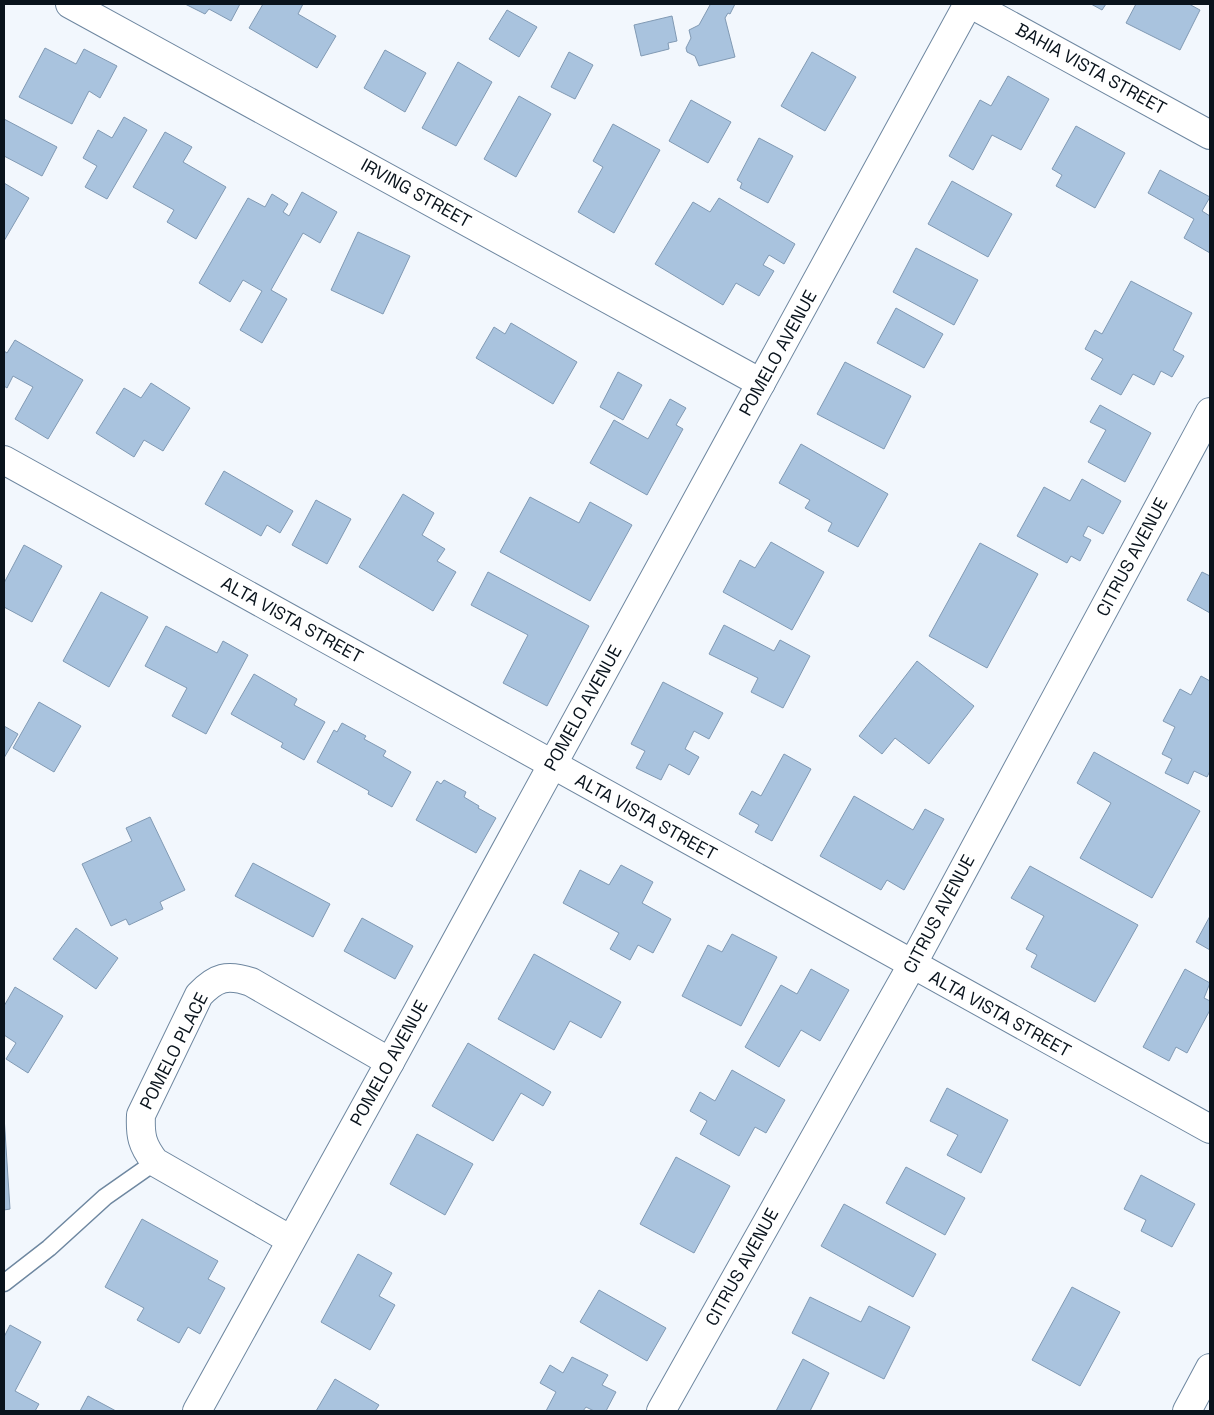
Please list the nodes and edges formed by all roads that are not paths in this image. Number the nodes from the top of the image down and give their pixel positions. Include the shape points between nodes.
1 (70, 4) edge
2 (969, 4) edge
3 (1210, 135) edge
4 (761, 383) junction
5 (1210, 412) edge
6 (4, 460) edge
7 (552, 765) junction
8 (912, 965) junction
9 (390, 1062) junction
10 (1210, 1129) edge
11 (155, 1162) junction
12 (291, 1240) junction
13 (4, 1283) edge
14 (1210, 1368) edge
15 (197, 1411) edge
16 (661, 1411) edge
17 (1187, 1411) edge

1 - 4 street, IRVING STREET
2 - 3 street, BAHIA VISTA STREET
2 - 4 street, POMELO AVENUE
4 - 7 street, POMELO AVENUE
5 - 8 street, CITRUS AVENUE
6 - 7 street, ALTA VISTA STREET
7 - 8 street, ALTA VISTA STREET
7 - 9 street, POMELO AVENUE
8 - 10 street, ALTA VISTA STREET
8 - 16 street, CITRUS AVENUE
9 - 11 street, POMELO PLACE via 251,982 222,978 209,984 199,995 141,1115 140,1133 145,1149
9 - 12 street, POMELO AVENUE
11 - 12 street, POMELO PLACE
11 - 13 lane via 106,1197
12 - 15 street, POMELO AVENUE
14 - 17 street

